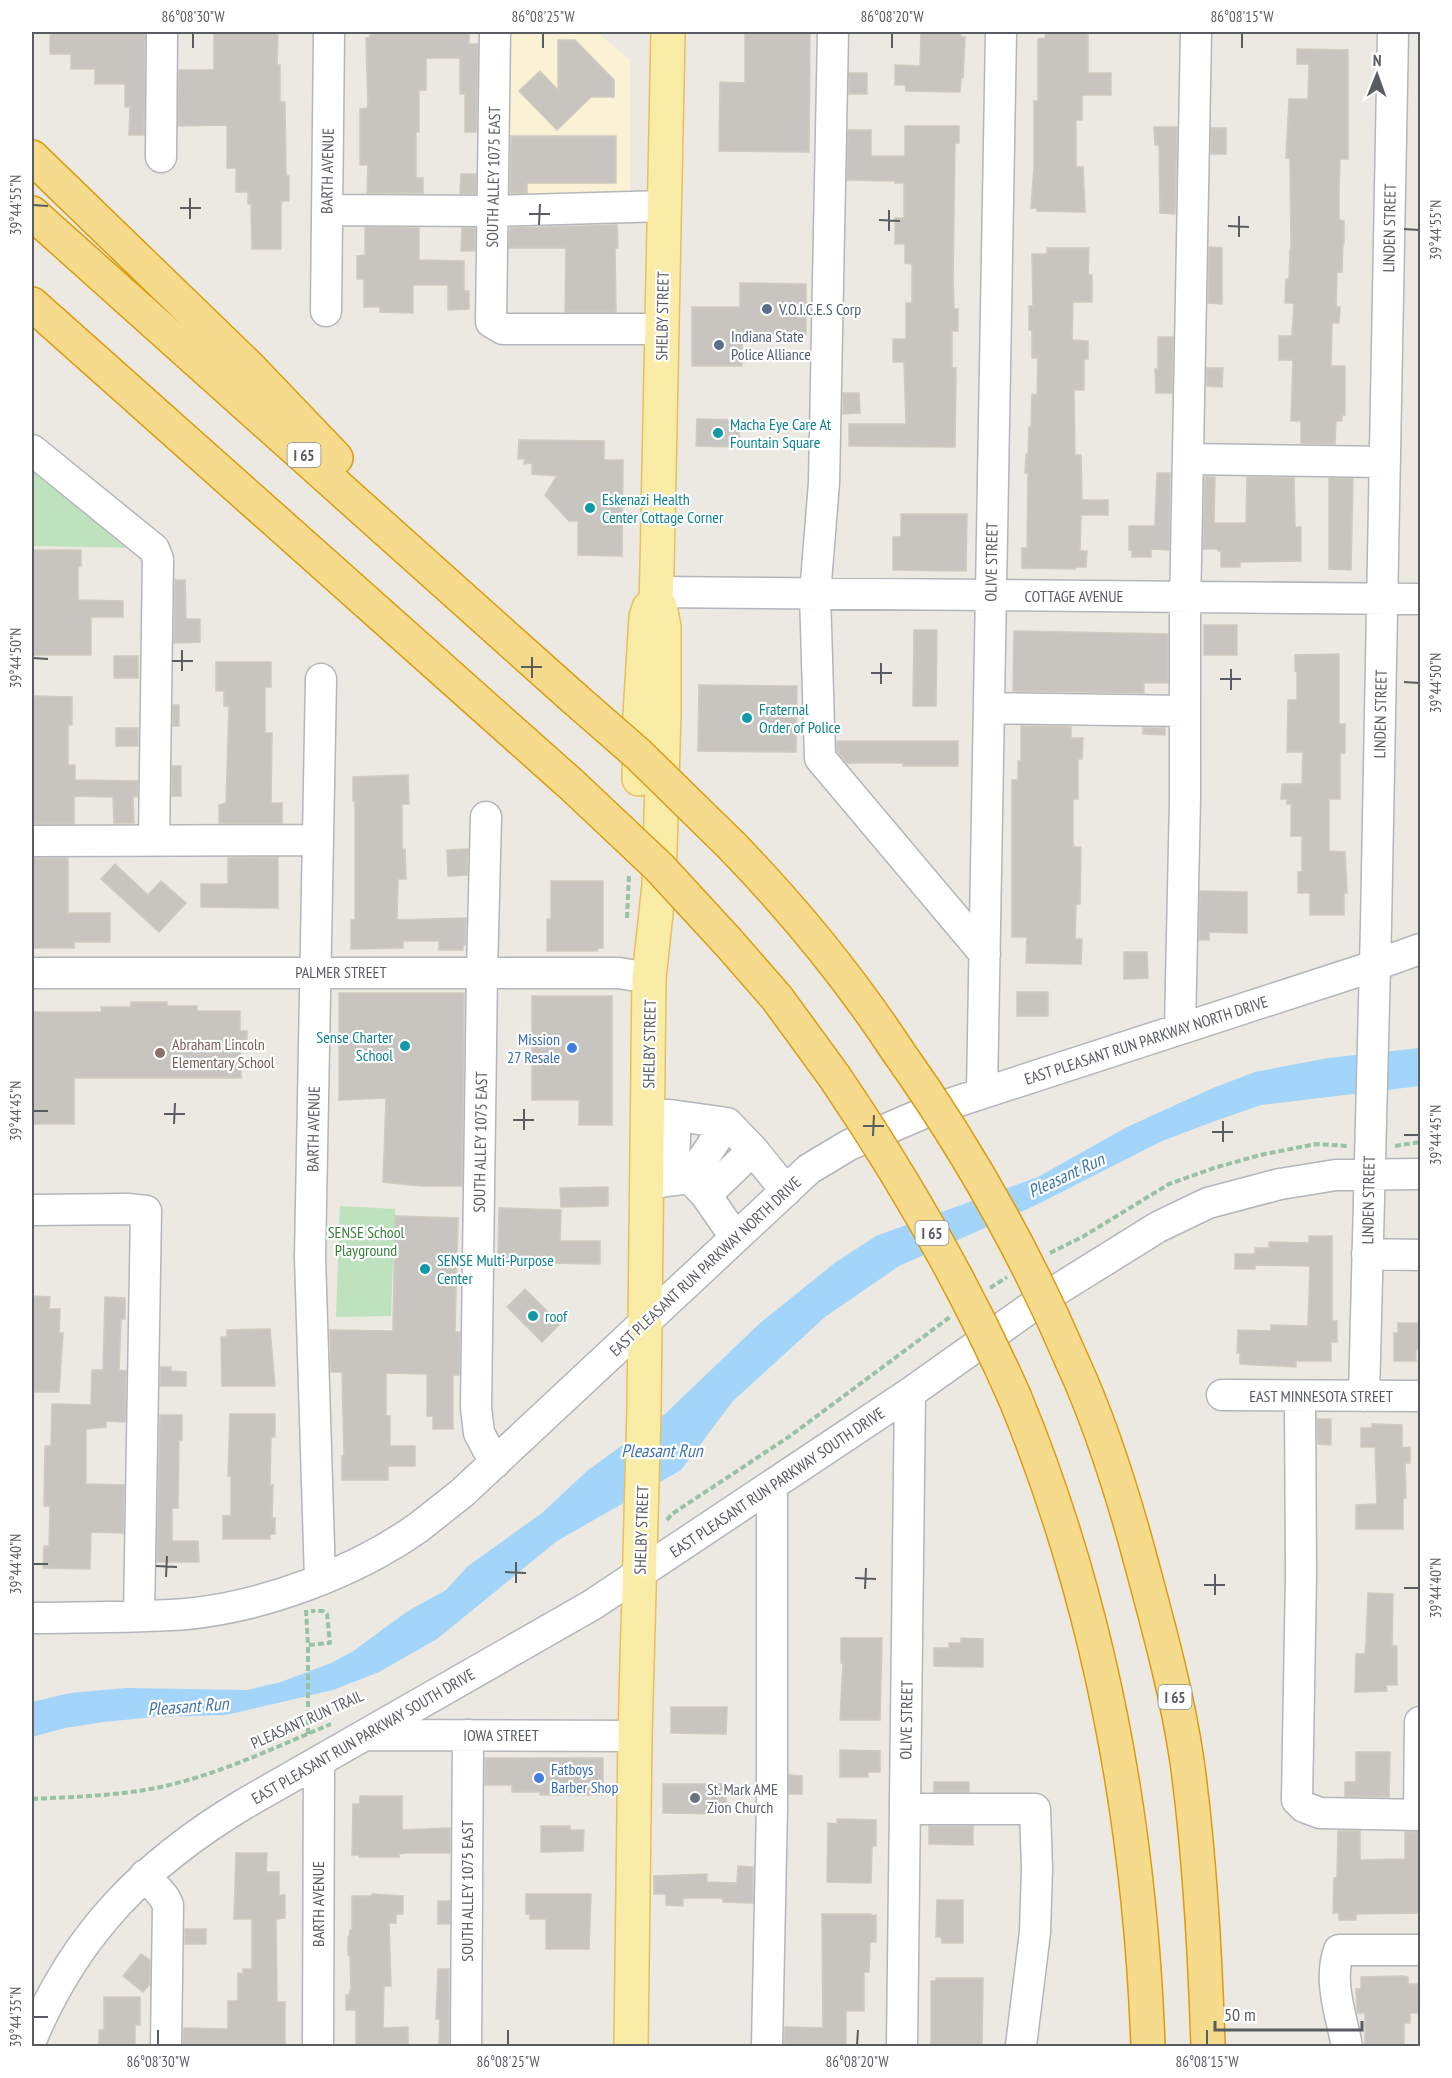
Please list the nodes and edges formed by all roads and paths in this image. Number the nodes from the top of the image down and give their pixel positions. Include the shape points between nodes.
1 (162, 32) edge
2 (329, 32) edge
3 (495, 32) edge
4 (668, 32) edge
5 (833, 32) edge
6 (1001, 32) edge
7 (1196, 32) edge
8 (1393, 32) edge
9 (32, 157) edge
10 (160, 157) dead end
11 (665, 206) junction
12 (327, 210) junction
13 (493, 211) junction
14 (32, 213) edge
15 (32, 304) edge
16 (326, 311) dead end
17 (662, 329) junction
18 (32, 450) edge
19 (1188, 459) junction
20 (1385, 462) junction
21 (815, 594) junction
22 (990, 595) junction
23 (656, 597) junction
24 (1185, 597) junction
25 (1383, 598) junction
26 (1420, 599) edge
27 (504, 636) junction
28 (321, 679) dead end
29 (989, 708) junction
30 (1185, 711) junction
31 (486, 817) dead end
32 (154, 840) junction
33 (318, 840) junction
34 (32, 841) edge
35 (1420, 950) edge
36 (985, 954) junction
37 (1375, 966) junction
38 (316, 972) junction
39 (482, 972) junction
40 (32, 973) edge
41 (649, 978) junction
42 (1180, 1029) junction
43 (982, 1093) junction
44 (662, 1116) junction
45 (727, 1124) junction
46 (753, 1150) junction
47 (1369, 1174) junction
48 (1420, 1174) edge
49 (679, 1184) junction
50 (786, 1191) junction
51 (32, 1210) edge
52 (735, 1237) junction
53 (1367, 1254) junction
54 (1420, 1255) edge
55 (645, 1321) junction
56 (910, 1393) junction
57 (1222, 1395) dead end
58 (1300, 1396) junction
59 (1364, 1396) junction
60 (1420, 1396) edge
61 (495, 1463) junction
62 (772, 1485) junction
63 (639, 1575) junction
64 (313, 1592) junction
65 (306, 1611) junction
66 (139, 1616) junction
67 (32, 1618) edge
68 (308, 1646) dead end
69 (338, 1721) dead end
70 (1420, 1722) edge
71 (308, 1734) junction
72 (367, 1735) junction
73 (468, 1735) junction
74 (635, 1736) junction
75 (319, 1762) junction
76 (32, 1799) edge
77 (905, 1809) junction
78 (1420, 1815) edge
79 (145, 1875) junction
80 (1420, 1950) edge
81 (32, 2038) edge
82 (166, 2046) edge
83 (318, 2046) edge
84 (466, 2046) edge
85 (631, 2046) edge
86 (767, 2046) edge
87 (902, 2046) edge
88 (1022, 2046) edge
89 (1148, 2046) edge
90 (1208, 2046) edge
91 (1347, 2046) edge

1 - 10 street
2 - 12 street, BARTH AVENUE
3 - 13 street, SOUTH ALLEY 1075 EAST
4 - 11 main road, SHELBY STREET
5 - 21 street via 824,483
6 - 22 street, OLIVE STREET
7 - 19 street
8 - 20 street, LINDEN STREET
9 - 27 highway via 248,366
11 - 13 street
11 - 17 main road, SHELBY STREET
12 - 13 street
12 - 16 street, BARTH AVENUE
13 - 17 street, SOUTH ALLEY 1075 EAST via 491,322 503,329
14 - 27 highway, I 65
15 - 89 highway, I 65, bridge via 651,859 729,942 799,1026 891,1162 986,1335 1052,1494 1088,1619 1115,1737 1132,1842
17 - 23 main road, SHELBY STREET
18 - 32 street via 154,549 158,559
19 - 20 street
19 - 24 street
20 - 25 street, LINDEN STREET
21 - 22 street, COTTAGE AVENUE
21 - 23 street, COTTAGE AVENUE
21 - 36 street via 820,758
22 - 24 street, COTTAGE AVENUE
22 - 29 street, OLIVE STREET
23 - 41 main road, SHELBY STREET via 663,614 664,712 659,885
24 - 25 street, COTTAGE AVENUE
24 - 30 street
25 - 26 street, COTTAGE AVENUE
25 - 37 street, LINDEN STREET
27 - 90 highway, I 65, bridge via 638,754 732,846 845,976 950,1129 1050,1310 1086,1391 1124,1499 1173,1686 1194,1826
28 - 33 street, BARTH AVENUE
29 - 30 street
29 - 36 street, OLIVE STREET
30 - 42 street
31 - 39 street, SOUTH ALLEY 1075 EAST
32 - 33 street
32 - 34 street
33 - 38 street, BARTH AVENUE
35 - 37 street, EAST PLEASANT RUN PARKWAY NORTH DRIVE
36 - 43 street, OLIVE STREET
37 - 42 street, EAST PLEASANT RUN PARKWAY NORTH DRIVE
37 - 47 street, LINDEN STREET
38 - 39 street, PALMER STREET
38 - 40 street, PALMER STREET
38 - 64 street, BARTH AVENUE via 310,1257
39 - 41 street, PALMER STREET via 628,973
39 - 61 street, SOUTH ALLEY 1075 EAST via 476,1414 482,1440
41 - 44 main road, SHELBY STREET
42 - 43 street, EAST PLEASANT RUN PARKWAY NORTH DRIVE
43 - 50 street, EAST PLEASANT RUN PARKWAY NORTH DRIVE via 909,1118 849,1145 809,1169
44 - 45 street
44 - 49 main road, SHELBY STREET
45 - 46 street
45 - 49 street
46 - 49 street
46 - 50 street
47 - 48 street, EAST PLEASANT RUN PARKWAY SOUTH DRIVE
47 - 53 street, LINDEN STREET
47 - 56 street, EAST PLEASANT RUN PARKWAY SOUTH DRIVE via 1280,1184 1183,1214 1044,1298
49 - 52 street
49 - 55 main road, SHELBY STREET
50 - 52 street, EAST PLEASANT RUN PARKWAY NORTH DRIVE
51 - 66 street via 146,1211
52 - 55 street, EAST PLEASANT RUN PARKWAY NORTH DRIVE
53 - 54 street
53 - 59 street, LINDEN STREET
55 - 61 street, EAST PLEASANT RUN PARKWAY NORTH DRIVE
55 - 63 main road, SHELBY STREET
56 - 62 street, EAST PLEASANT RUN PARKWAY SOUTH DRIVE
56 - 77 street, OLIVE STREET
57 - 58 street, EAST MINNESOTA STREET
58 - 59 street, EAST MINNESOTA STREET
58 - 78 street via 1297,1800 1320,1813
59 - 60 street, EAST MINNESOTA STREET
61 - 64 street, EAST PLEASANT RUN PARKWAY NORTH DRIVE via 418,1528
62 - 63 street, EAST PLEASANT RUN PARKWAY SOUTH DRIVE
62 - 86 street
63 - 72 street, EAST PLEASANT RUN PARKWAY SOUTH DRIVE
63 - 74 main road, SHELBY STREET
64 - 65 path
64 - 66 street, EAST PLEASANT RUN PARKWAY NORTH DRIVE via 187,1614
65 - 65 path via 309,1645 330,1643 327,1614
66 - 67 street, EAST PLEASANT RUN PARKWAY NORTH DRIVE
68 - 71 path
69 - 71 path, PLEASANT RUN TRAIL
70 - 78 street
71 - 76 path, PLEASANT RUN TRAIL via 231,1765 147,1790
72 - 73 street, IOWA STREET
72 - 75 street, EAST PLEASANT RUN PARKWAY SOUTH DRIVE
73 - 74 street, IOWA STREET
73 - 84 street, SOUTH ALLEY 1075 EAST
74 - 85 main road, SHELBY STREET
75 - 79 street, EAST PLEASANT RUN PARKWAY SOUTH DRIVE via 204,1829
75 - 83 street, BARTH AVENUE
77 - 87 street, OLIVE STREET
77 - 88 street via 1035,1809 1035,1932
79 - 81 street, EAST PLEASANT RUN PARKWAY SOUTH DRIVE via 109,1912 76,1955
79 - 82 street via 168,1905
80 - 91 street via 1339,1950 1334,1966 1335,1985

